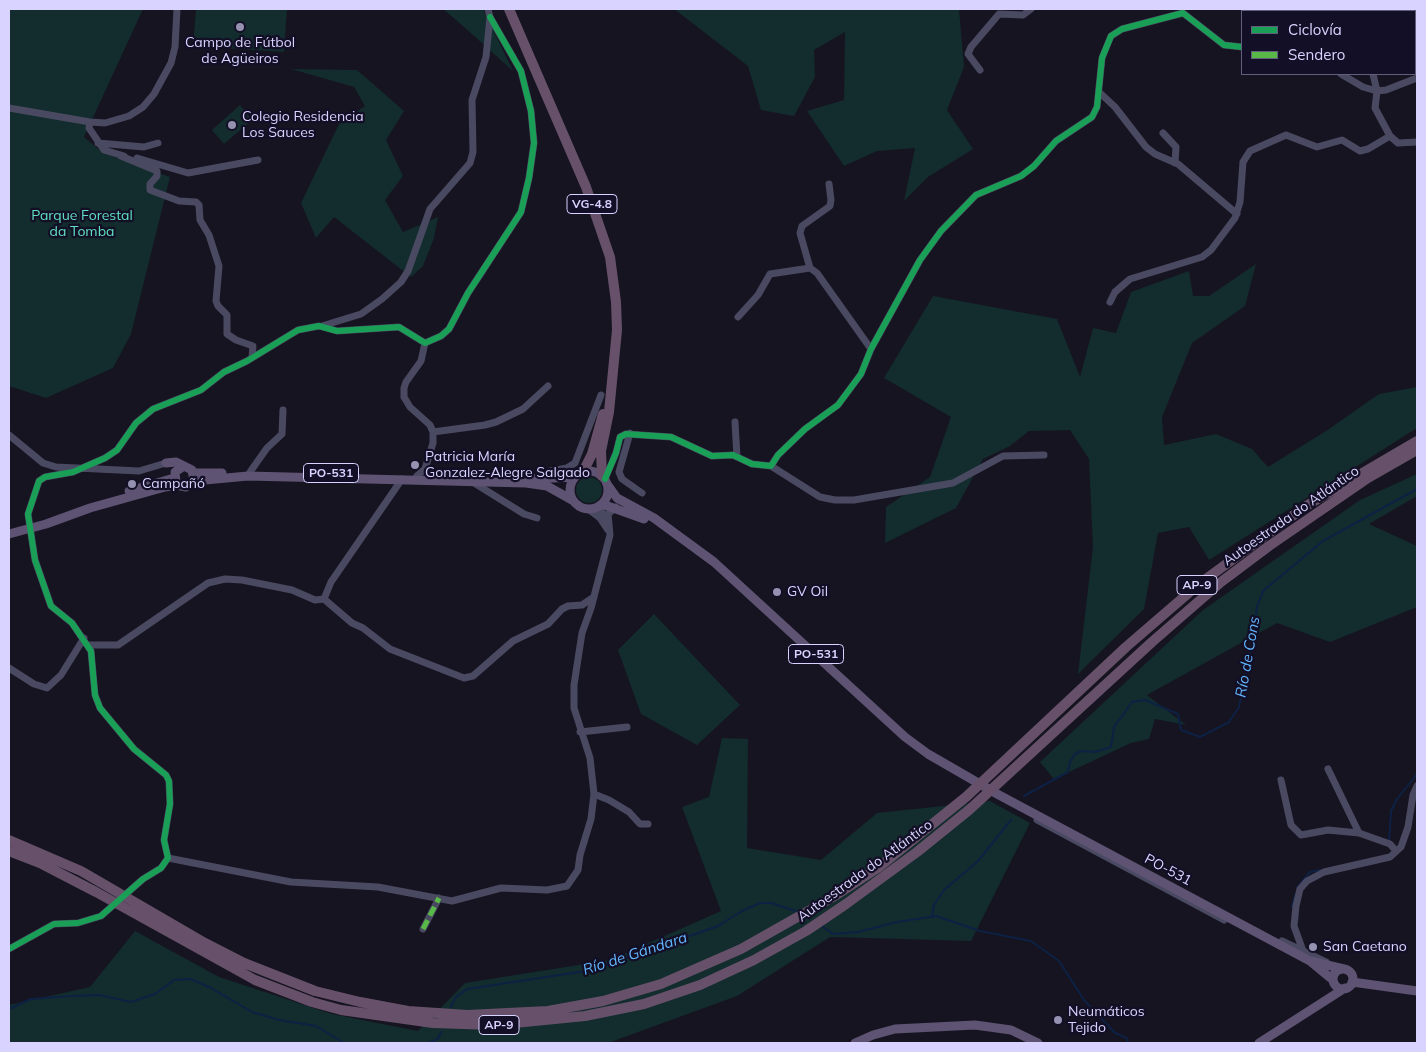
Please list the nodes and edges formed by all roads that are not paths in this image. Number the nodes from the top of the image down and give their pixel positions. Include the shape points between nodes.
1 (177, 9) edge
2 (488, 9) edge
3 (509, 9) edge
4 (514, 9) edge
5 (1031, 9) edge
6 (1181, 11) edge
7 (490, 17) junction
8 (525, 46) junction
9 (1241, 47) edge
10 (980, 70) dead end
11 (1343, 75) edge
12 (1373, 75) edge
13 (1417, 78) edge
14 (1376, 90) junction
15 (1099, 92) junction
16 (9, 108) edge
17 (90, 122) junction
18 (1163, 134) dead end
19 (1390, 136) junction
20 (1417, 142) edge
21 (97, 143) junction
22 (158, 143) dead end
23 (121, 156) junction
24 (258, 160) dead end
25 (1175, 163) junction
26 (829, 184) dead end
27 (1237, 214) junction
28 (810, 268) junction
29 (1110, 302) dead end
30 (738, 317) dead end
31 (319, 326) junction
32 (425, 343) junction
33 (871, 348) junction
34 (252, 357) junction
35 (613, 372) junction
36 (548, 386) dead end
37 (601, 396) dead end
38 (283, 410) dead end
39 (735, 422) dead end
40 (433, 432) junction
41 (630, 433) junction
42 (9, 435) edge
43 (1417, 442) edge
44 (1417, 450) edge
45 (1044, 455) dead end
46 (737, 457) junction
47 (601, 459) junction
48 (613, 459) junction
49 (166, 463) junction
50 (184, 466) junction
51 (771, 466) junction
52 (80, 470) junction
53 (250, 472) junction
54 (426, 473) junction
55 (579, 475) junction
56 (194, 476) junction
57 (175, 478) junction
58 (539, 479) junction
59 (470, 480) junction
60 (605, 480) junction
61 (398, 481) junction
62 (490, 482) junction
63 (642, 493) dead end
64 (488, 494) junction
65 (572, 500) junction
66 (601, 505) junction
67 (616, 507) junction
68 (588, 509) junction
69 (537, 518) dead end
70 (608, 521) junction
71 (9, 528) edge
72 (673, 532) junction
73 (9, 534) edge
74 (610, 535) junction
75 (594, 597) junction
76 (324, 599) junction
77 (87, 642) junction
78 (9, 668) edge
79 (627, 727) dead end
80 (580, 732) junction
81 (1009, 766) junction
82 (1328, 769) dead end
83 (1281, 780) dead end
84 (1417, 786) edge
85 (594, 794) junction
86 (1005, 798) junction
87 (648, 824) dead end
88 (1359, 833) junction
89 (9, 840) edge
90 (9, 851) edge
91 (1396, 851) junction
92 (168, 858) junction
93 (439, 898) junction
94 (423, 929) dead end
95 (9, 949) edge
96 (1303, 951) junction
97 (1310, 961) junction
98 (1329, 964) junction
99 (1344, 969) junction
100 (1326, 974) junction
101 (1352, 982) junction
102 (1334, 983) junction
103 (1345, 988) junction
104 (1417, 991) edge
105 (1314, 1006) junction
106 (855, 1043) edge
107 (1038, 1043) edge
108 (1259, 1043) edge

1 - 17 street via 173,55 154,94 129,116 105,123
2 - 7 street
3 - 8 highway, VG-4.8
4 - 8 highway
5 - 10 street via 1023,15 999,14 971,47 968,54
6 - 9 street via 1224,45
6 - 15 street via 1111,36 1102,58
7 - 31 street via 486,57 472,100 473,152 470,162 430,209 408,271 394,290 361,314
7 - 32 street via 521,71 528,98 534,143 529,178 521,212 468,293 456,318 441,336
8 - 35 highway, VG-4.8 via 586,187 610,257 617,321
11 - 14 street
12 - 14 street
13 - 14 street via 1386,90
14 - 19 street via 1375,108
15 - 25 street via 1146,147
15 - 33 street via 1092,117 1056,141 1021,176 976,195 940,231
16 - 17 street
17 - 21 street via 89,128
18 - 25 street via 1176,147
19 - 20 street via 1398,143
19 - 27 street via 1360,151 1342,140 1317,147 1286,135 1263,144 1250,151 1243,162
21 - 22 street via 144,147
21 - 23 street via 104,150
23 - 24 street via 150,160 188,173
23 - 34 street via 157,171 150,190 199,205 200,220 209,235 219,266 216,301 227,315 227,334 254,346
25 - 27 street
26 - 28 street via 830,206 802,226 800,233
27 - 29 street via 1222,237 1202,257 1130,280 1115,292
28 - 30 street via 770,274 758,296
28 - 33 street via 817,273
31 - 32 street via 337,330 399,327
31 - 34 street via 298,330
32 - 40 street via 421,361 406,382 404,397
33 - 51 street via 861,374 838,405 778,454
34 - 52 street via 224,372 201,390 154,409 136,423 112,454
35 - 47 highway, VG-4.8
35 - 55 highway, VG-4.8 via 592,454
36 - 40 street via 523,409 496,422
37 - 58 street via 575,463 567,468 550,470
38 - 53 street via 282,434
39 - 46 street
40 - 54 street
41 - 46 street via 671,436 712,456 725,454
41 - 48 street via 620,437
41 - 63 street via 619,472 622,479
42 - 52 street via 50,466
43 - 81 highway, Autoestrada do Atlántico / AP-9 via 1306,506 1199,584 1126,647
44 - 81 highway, Autoestrada do Atlántico / AP-9 via 1368,478 1221,582
45 - 51 street via 1003,456 953,483 854,500 820,497
46 - 51 street via 752,464
47 - 48 street via 604,462
47 - 60 highway, VG-4.8
48 - 60 street
49 - 50 main road via 176,462
49 - 52 street via 139,471
49 - 57 main road
50 - 56 main road via 190,468
50 - 57 main road, PO-531
52 - 77 street via 39,481 28,514 35,560 52,606
53 - 54 main road, PO-531 via 417,476
53 - 56 main road, PO-531
54 - 58 main road, PO-531
55 - 58 main road, PO-531
55 - 60 main road, PO-531 via 595,472
55 - 65 main road via 570,490
56 - 57 main road, PO-531 via 186,487
56 - 61 main road, PO-531
57 - 71 main road, PO-531
57 - 73 main road, PO-531 via 134,495
59 - 61 main road, PO-531
59 - 62 main road, PO-531
59 - 64 street
60 - 66 main road via 607,495
60 - 72 main road, PO-531 via 617,498
61 - 76 street via 331,582
62 - 64 street via 486,485
62 - 65 main road, PO-531 via 547,486
64 - 69 street
65 - 68 main road, PO-531
66 - 67 main road, PO-531
66 - 68 main road, PO-531
66 - 70 street
67 - 70 street via 608,514
67 - 72 main road, PO-531
68 - 74 street via 603,522
70 - 74 street
72 - 86 main road, PO-531 / PO-531 via 733,578 906,737 961,774
74 - 75 street
75 - 76 street via 582,605 562,609 548,624 513,642 473,676 464,678 390,648 352,623
75 - 80 street via 582,633 574,685 574,708
76 - 77 street via 315,600 292,590 225,578 208,584 118,646
77 - 78 street via 47,688 34,684
77 - 92 street via 100,708 134,749 169,781 170,804 164,840
79 - 80 street
80 - 85 street via 590,758
81 - 89 highway, Autoestrada do Atlántico / AP-9 via 879,866 825,902 741,950 661,984 603,1001 548,1011 467,1015 408,1011 360,1002 280,979 205,943 80,871
81 - 90 highway, Autoestrada do Atlántico / AP-9 via 969,810 909,858 806,931 754,960 700,985 644,1004 585,1016 494,1025 372,1016 312,1002 255,980 88,888
82 - 88 street
83 - 88 street via 1295,831 1306,836 1328,830
84 - 91 street via 1408,827
85 - 87 street via 629,812 637,822
85 - 93 street via 578,870 566,886 547,890 502,888 452,901
86 - 96 street, PO-531
86 - 97 main road, PO-531
86 - 100 street, PO-531 via 1065,836
88 - 91 street via 1390,844
91 - 96 street via 1390,857 1332,870 1307,881 1300,889 1294,917
92 - 93 street via 291,882 378,887
92 - 95 street via 161,868 138,883 101,916 78,923 54,924
93 - 94 street
96 - 98 street, PO-531
97 - 98 main road
97 - 100 main road
98 - 99 main road, PO-531
99 - 101 main road via 1351,973
99 - 102 main road via 1336,972
100 - 102 main road
101 - 103 main road
101 - 104 main road
102 - 103 main road
102 - 105 main road
103 - 105 main road
105 - 108 main road
106 - 107 main road via 896,1029 975,1025 1011,1030

